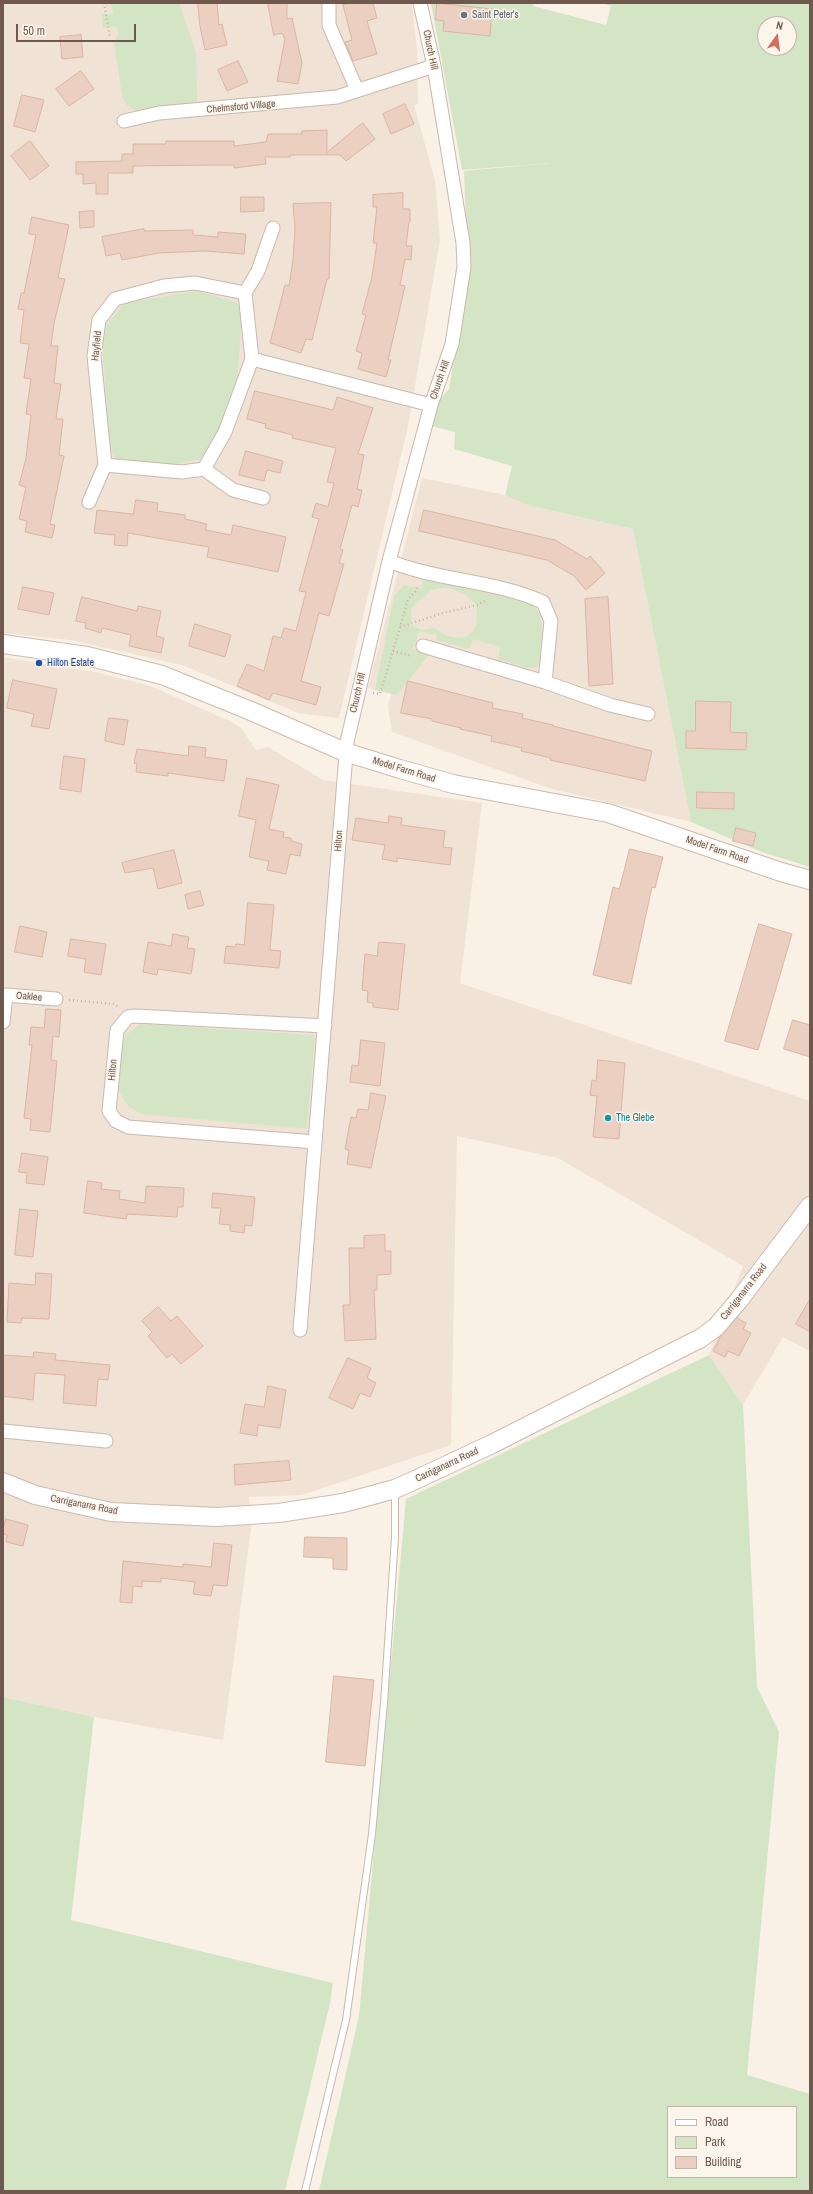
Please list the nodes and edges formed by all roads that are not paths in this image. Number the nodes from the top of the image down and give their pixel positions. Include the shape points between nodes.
1 (329, 3) edge
2 (420, 3) edge
3 (434, 66) junction
4 (357, 90) junction
5 (124, 121) dead end
6 (273, 228) dead end
7 (245, 293) junction
8 (252, 359) junction
9 (431, 405) junction
10 (105, 465) junction
11 (204, 468) junction
12 (263, 498) dead end
13 (89, 502) dead end
14 (389, 561) junction
15 (3, 644) edge
16 (421, 652) road end
17 (545, 682) junction
18 (648, 714) dead end
19 (345, 752) junction
20 (810, 880) edge
21 (56, 999) road end
22 (3, 1022) edge
23 (325, 1026) junction
24 (315, 1142) junction
25 (810, 1206) edge
26 (300, 1330) dead end
27 (3, 1431) edge
28 (106, 1441) dead end
29 (3, 1482) edge
30 (395, 1489) junction
31 (305, 2191) edge

1 - 4 street via 329,25
2 - 3 street, Church Hill
3 - 4 street, Chelmsford Village
3 - 9 street, Church Hill via 463,243 464,267 452,344
4 - 5 street, Chelmsford Village via 338,98 159,114
6 - 7 street via 258,271
7 - 8 street
7 - 10 street, Hayfield via 195,283 164,286 115,299 100,320 94,356
8 - 9 street
8 - 11 street via 225,432
9 - 14 street, Church Hill
10 - 11 street via 182,472
10 - 13 street, Hayfield
11 - 12 street via 233,490
14 - 17 street via 521,592 543,602 551,621
14 - 19 street, Church Hill
15 - 19 street, Model Farm Road via 87,656 162,675
16 - 17 street
17 - 18 street via 610,705
19 - 20 street, Model Farm Road via 453,784 608,813
19 - 23 street, Hilton
21 - 22 street, Oaklee via 6,995
23 - 24 street, Hilton
23 - 24 street, Hilton via 128,1017 116,1030 109,1111 116,1121 128,1127
24 - 26 street, Hilton
25 - 30 street, Carriganarra Road via 739,1300 716,1327 701,1338 492,1444
27 - 28 street
29 - 30 street, Carriganarra Road via 35,1495 112,1512 217,1517 279,1514 343,1503
30 - 31 lane via 395,1537 384,1703 372,1834 346,2020

